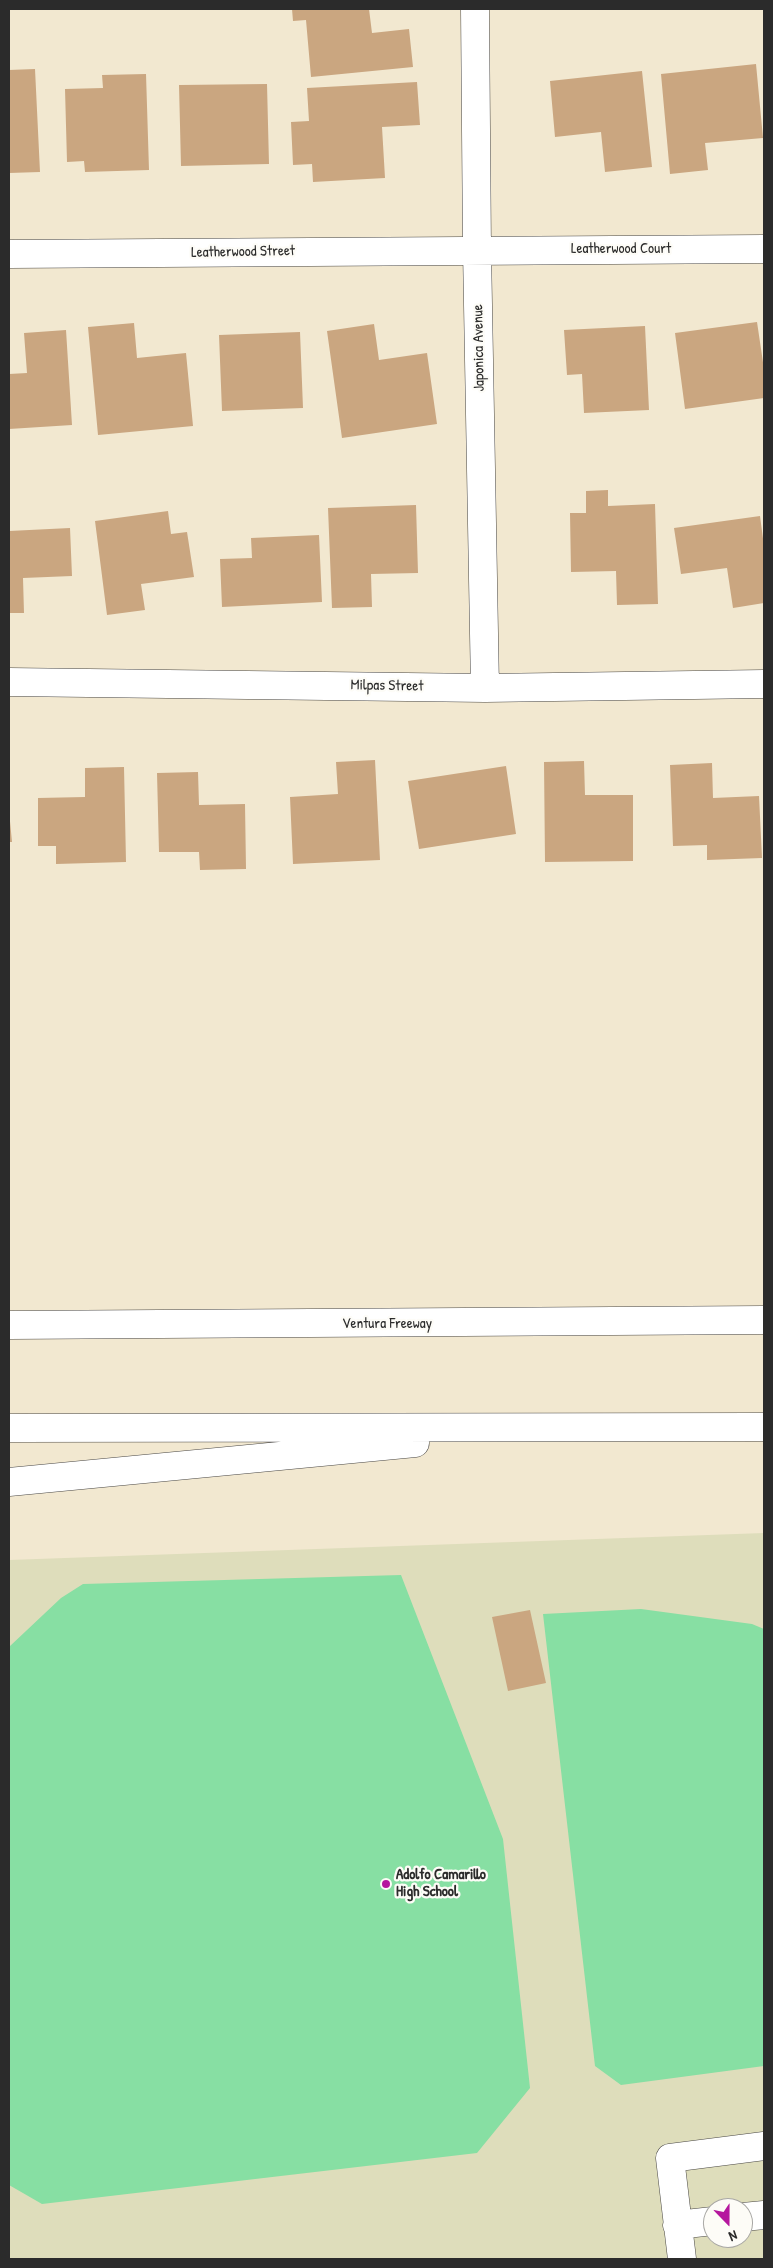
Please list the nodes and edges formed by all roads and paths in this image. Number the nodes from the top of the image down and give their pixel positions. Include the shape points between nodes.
1 (475, 9) edge
2 (764, 249) edge
3 (477, 250) junction
4 (9, 254) edge
5 (9, 682) edge
6 (764, 684) edge
7 (485, 688) junction
8 (764, 1320) edge
9 (9, 1325) edge
10 (583, 1427) junction
11 (764, 1427) edge
12 (9, 1428) edge
13 (9, 1482) edge
14 (764, 2146) edge
15 (703, 2222) edge
16 (677, 2225) junction
17 (682, 2259) edge

1 - 3 main road, Japonica Avenue
2 - 3 main road, Leatherwood Court
3 - 4 main road, Leatherwood Street
3 - 7 main road, Japonica Avenue
5 - 7 main road, Milpas Street
6 - 7 main road, Milpas Street
8 - 9 main road, Ventura Freeway
10 - 11 main road
10 - 12 main road
10 - 13 main road
14 - 16 main road via 670,2158
15 - 16 main road
16 - 17 main road

